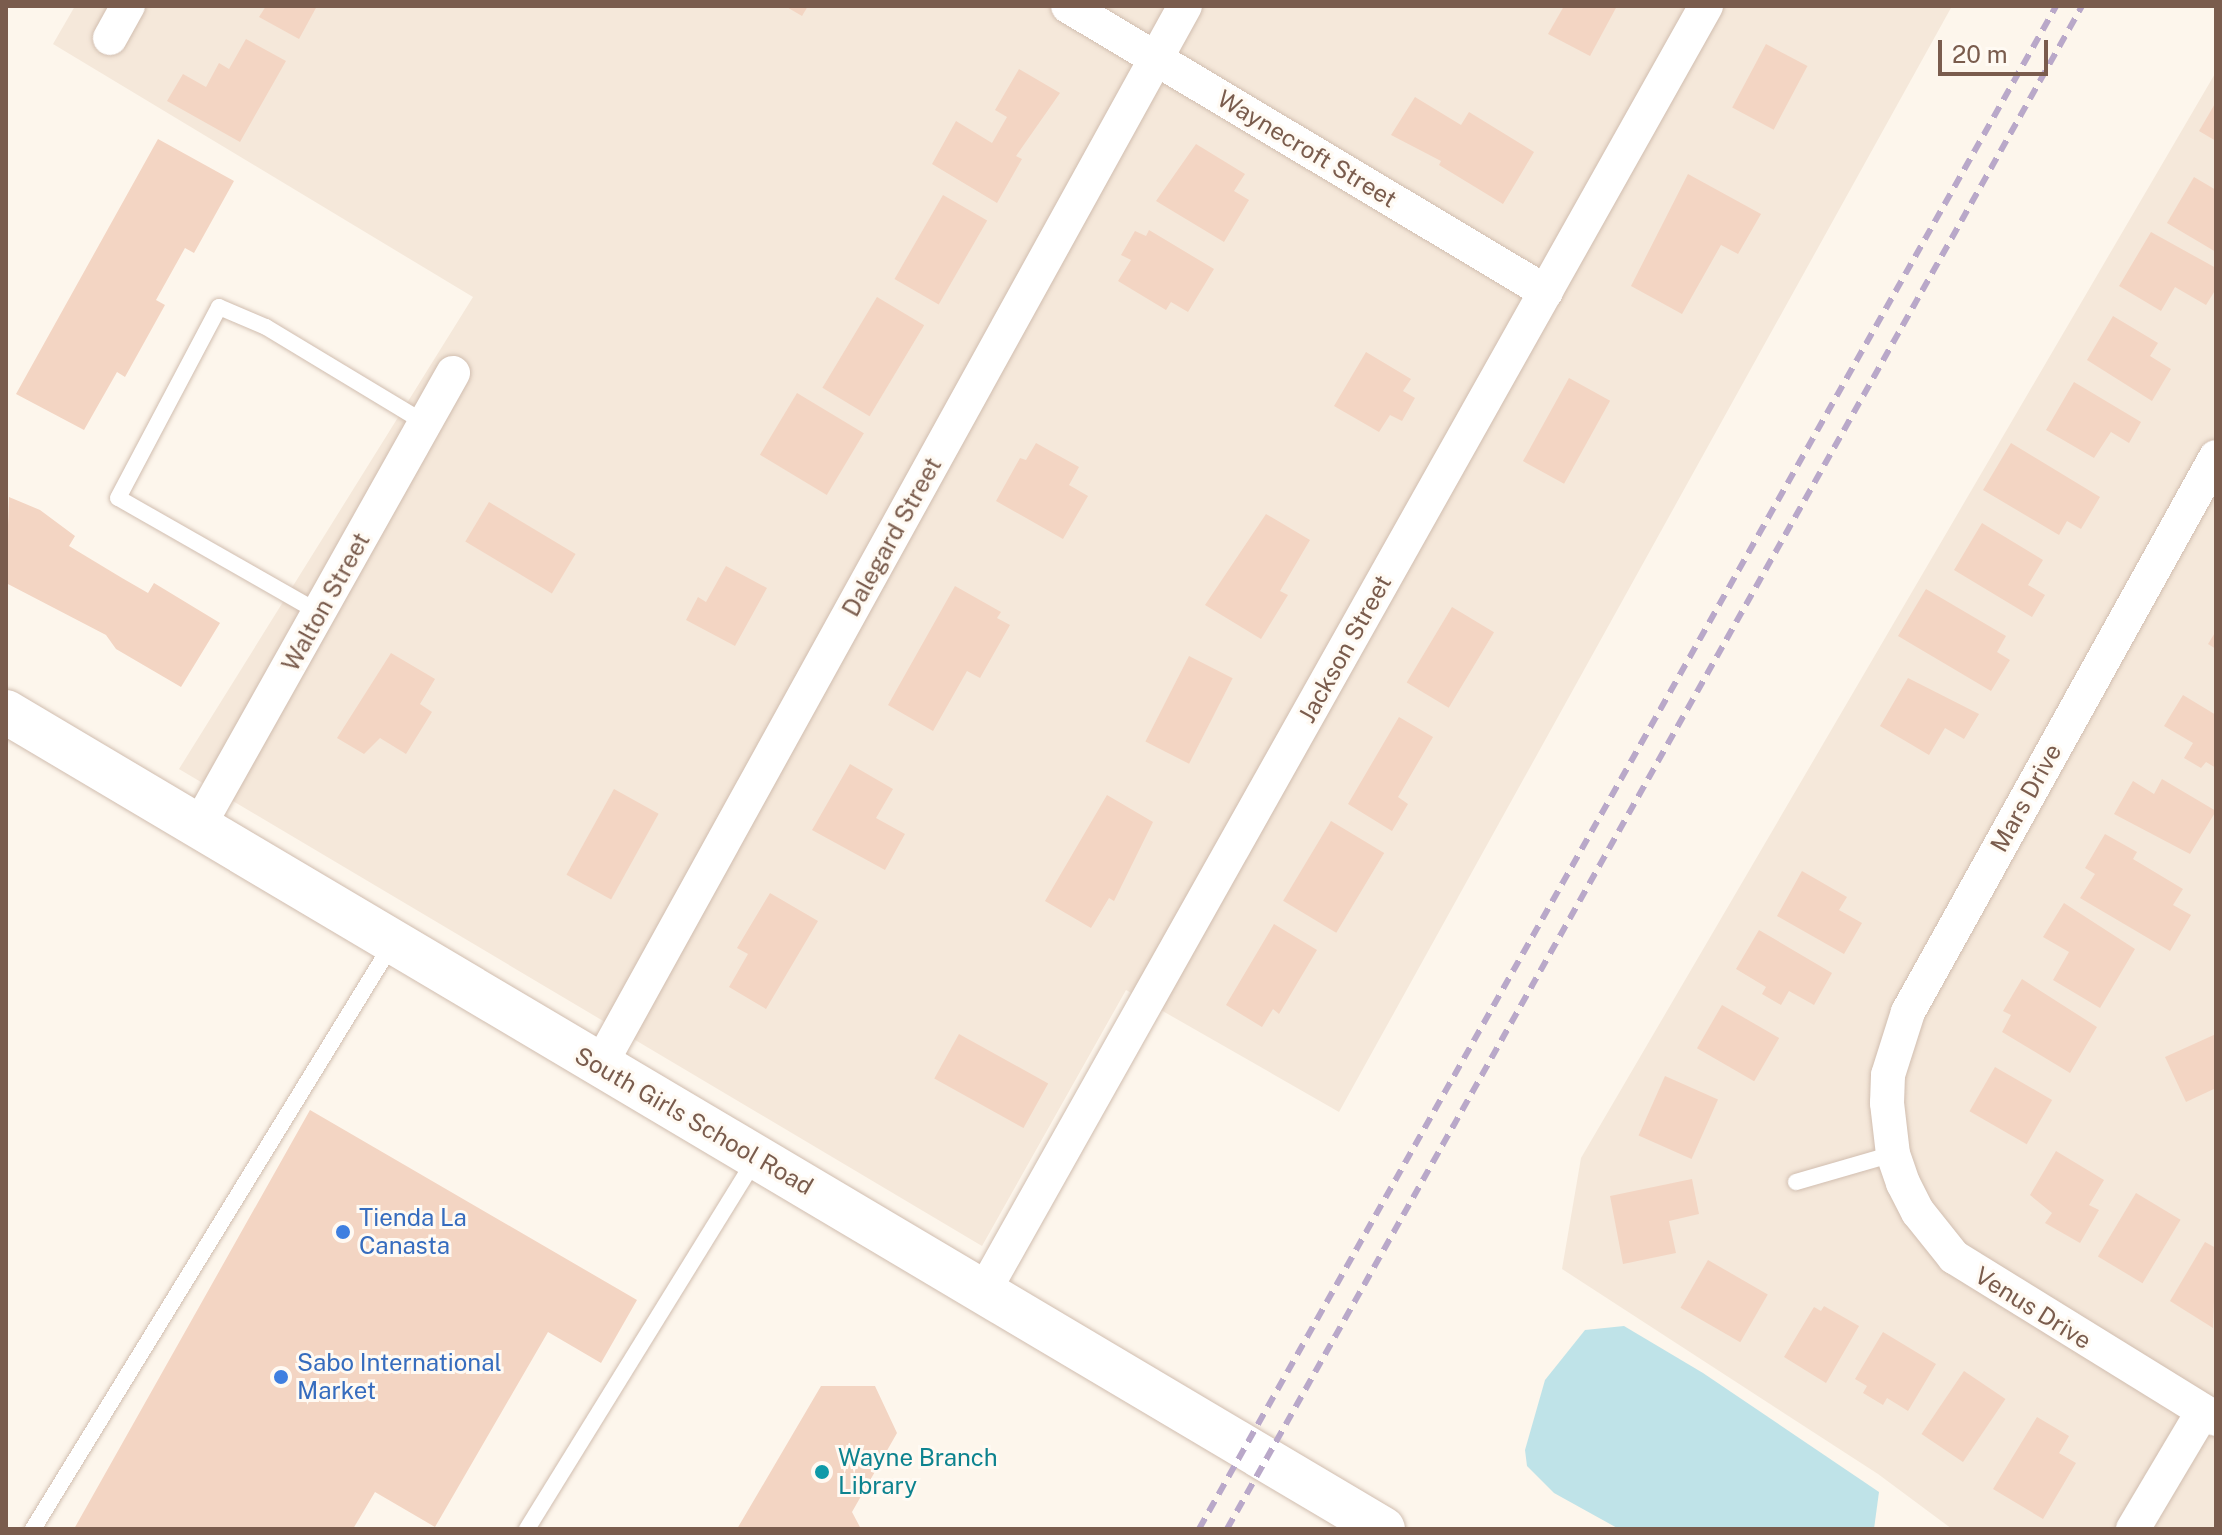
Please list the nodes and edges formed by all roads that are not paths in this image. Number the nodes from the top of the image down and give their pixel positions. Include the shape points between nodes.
1 (128, 6) edge
2 (1068, 6) edge
3 (1185, 6) edge
4 (1706, 6) edge
5 (110, 38) dead end
6 (1156, 59) junction
7 (1546, 292) junction
8 (453, 373) dead end
9 (425, 423) junction
10 (2216, 457) edge
11 (320, 613) junction
12 (10, 722) edge
13 (197, 829) junction
14 (392, 944) junction
15 (599, 1067) junction
16 (1893, 1154) junction
17 (756, 1158) junction
18 (1796, 1182) dead end
19 (984, 1291) junction
20 (2210, 1415) edge
21 (33, 1529) edge
22 (527, 1529) edge
23 (1383, 1529) edge
24 (2133, 1529) edge

1 - 5 street
2 - 6 street, Waynecroft Street
3 - 6 street, Dalegard Street
4 - 7 street, Jackson Street
6 - 7 street, Waynecroft Street
6 - 15 street, Dalegard Street
7 - 19 street, Jackson Street
8 - 9 street, Walton Street
9 - 11 street, Walton Street
9 - 11 lane via 266,327 219,307 118,498
10 - 16 street, Mars Drive via 1908,1012 1888,1075
11 - 13 street, Walton Street
12 - 13 main road, South Girls School Road
13 - 14 main road, South Girls School Road
14 - 15 main road, South Girls School Road
14 - 21 lane
15 - 17 main road, South Girls School Road
16 - 18 lane
16 - 20 street, Venus Drive via 1918,1212 1963,1264
17 - 19 main road, South Girls School Road
17 - 22 lane
19 - 23 main road, South Girls School Road
20 - 24 street

